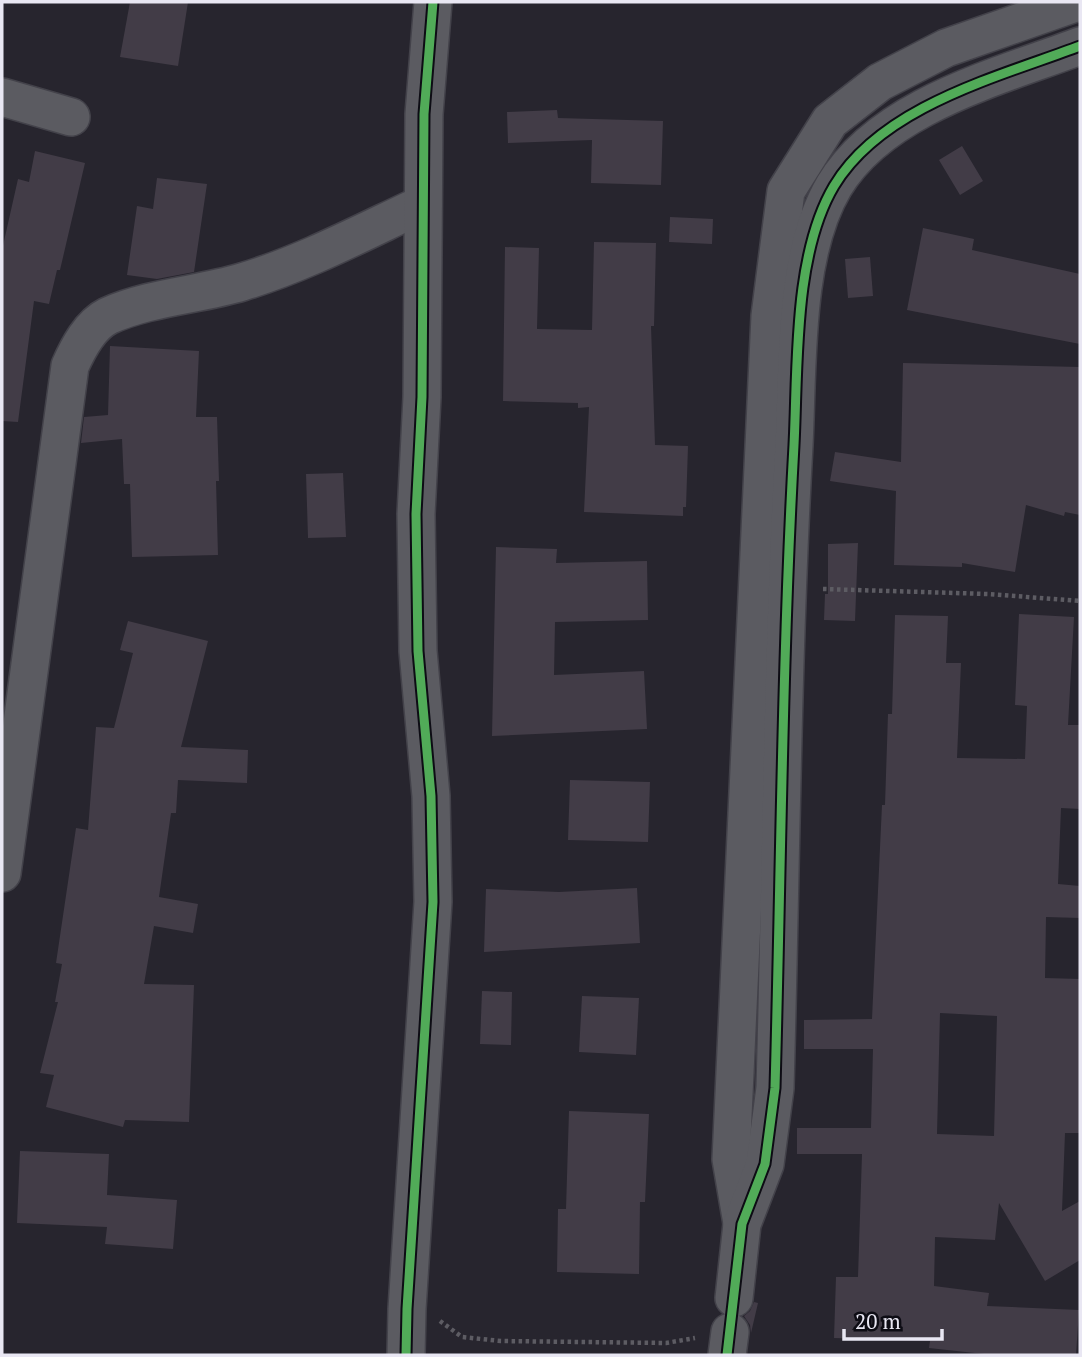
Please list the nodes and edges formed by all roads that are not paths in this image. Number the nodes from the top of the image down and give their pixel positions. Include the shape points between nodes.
1 (433, 2) edge
2 (1078, 2) edge
3 (1080, 46) edge
4 (2, 97) edge
5 (71, 117) dead end
6 (423, 204) junction
7 (773, 589) junction
8 (2, 873) edge
9 (730, 1328) edge
10 (406, 1355) edge

1 - 6 street
2 - 7 street via 946,48 880,82 830,121 786,191 770,316
3 - 7 street via 906,117 859,154 834,186 816,228 803,279
4 - 5 street
6 - 8 street via 292,266 106,317 81,342 70,366
6 - 10 street via 416,514 418,651 431,796 433,902
7 - 9 street via 731,1159 742,1224

